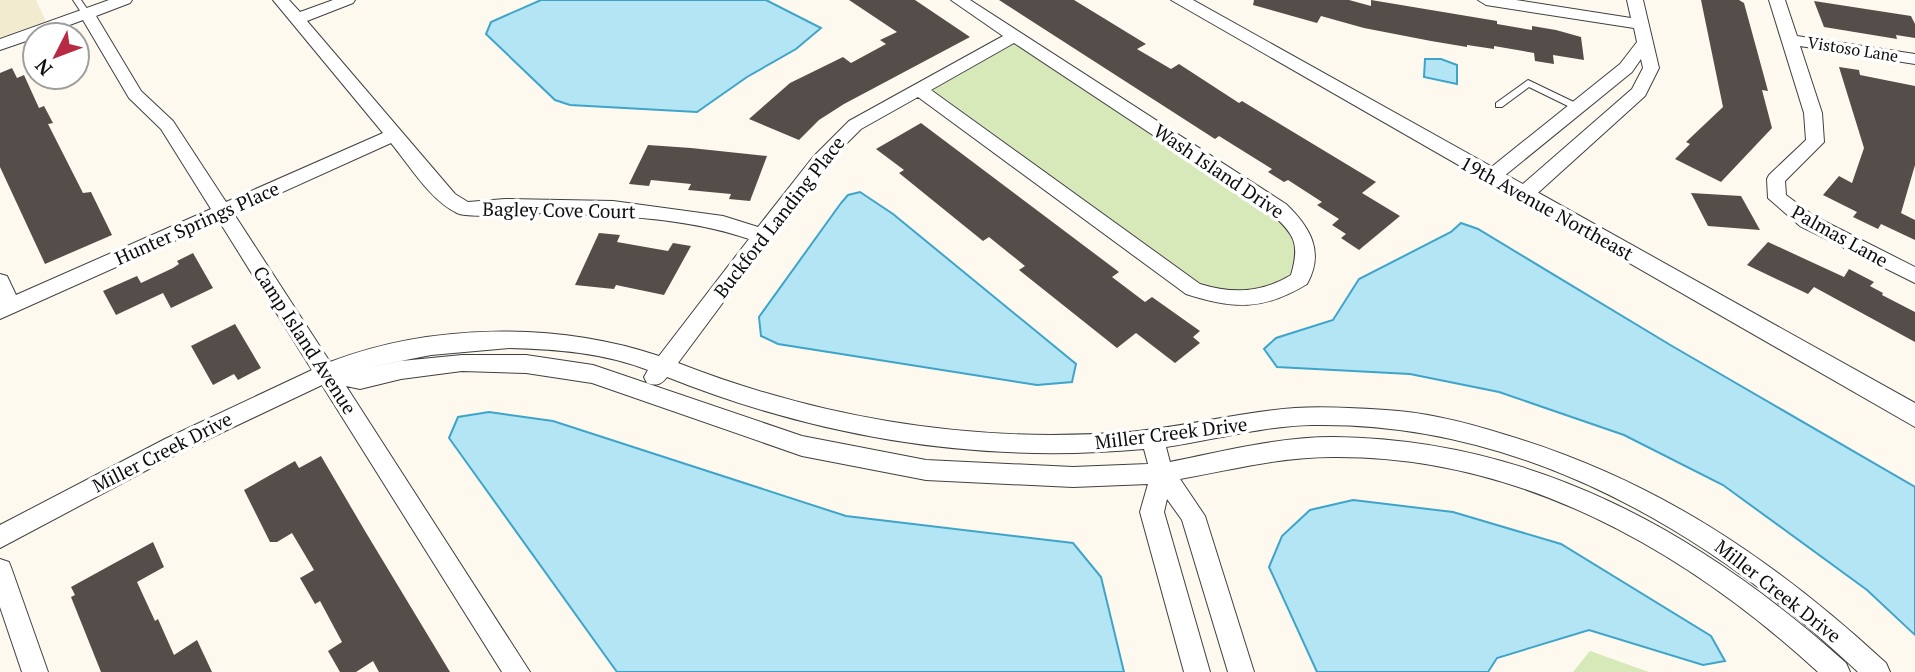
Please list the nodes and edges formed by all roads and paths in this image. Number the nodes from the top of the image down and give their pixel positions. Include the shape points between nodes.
1 (124, 0) edge
2 (281, 0) edge
3 (348, 0) edge
4 (959, 0) edge
5 (1180, 0) edge
6 (1486, 0) edge
7 (1635, 0) edge
8 (1777, 0) edge
9 (82, 7) edge
10 (298, 19) junction
11 (1639, 24) junction
12 (1015, 36) junction
13 (1790, 40) junction
14 (1644, 43) junction
15 (0, 45) edge
16 (1915, 59) edge
17 (919, 90) junction
18 (1499, 105) dead end
19 (1577, 107) junction
20 (1605, 121) junction
21 (1560, 122) junction
22 (394, 135) junction
23 (1587, 136) junction
24 (1491, 177) junction
25 (1523, 195) junction
26 (223, 212) junction
27 (762, 236) junction
28 (1915, 276) edge
29 (0, 281) edge
30 (5, 309) edge
31 (664, 366) junction
32 (327, 374) junction
33 (645, 391) junction
34 (1915, 416) edge
35 (1152, 439) junction
36 (1163, 473) junction
37 (0, 537) edge
38 (0, 569) edge
39 (35, 672) edge
40 (517, 672) edge
41 (1197, 672) edge
42 (1241, 672) edge
43 (1837, 672) edge
44 (1877, 672) edge

1 - 9 street
2 - 10 street, Bagley Cove Court
3 - 10 street
4 - 12 street, Wash Island Drive
5 - 24 street, 19th Avenue Northeast
6 - 11 street
7 - 11 street
8 - 13 street, Palmas Lane
9 - 15 street
9 - 26 street, Camp Island Avenue via 135,93 166,125
10 - 22 street, Bagley Cove Court
11 - 14 street
12 - 17 street, Buckford Landing Place
12 - 17 street, Wash Island Drive via 1279,209 1301,229 1307,256 1300,279 1279,293 1256,299 1223,299 1193,289
13 - 16 street, Vistoso Lane
13 - 28 street, Palmas Lane via 1813,113 1815,142 1776,179 1777,198 1807,221
14 - 19 street via 1626,68
14 - 20 street via 1651,68 1639,92
17 - 27 street, Buckford Landing Place via 841,136
18 - 19 lane via 1528,83
19 - 20 street
19 - 21 street
20 - 23 street
21 - 23 street
21 - 24 street
22 - 26 street, Hunter Springs Place
22 - 27 street, Bagley Cove Court via 448,200 465,209 613,208 723,223
23 - 25 street
24 - 25 street, 19th Avenue Northeast
25 - 34 street, 19th Avenue Northeast
26 - 30 street, Hunter Springs Place
26 - 32 street, Camp Island Avenue
27 - 31 street, Buckford Landing Place
29 - 30 street
31 - 32 street, Miller Creek Drive via 619,352 523,340 401,352 357,360
31 - 33 street, Buckford Landing Place
31 - 35 street, Miller Creek Drive via 732,393 834,421 922,437 1050,444
32 - 33 street, Miller Creek Drive via 360,380 462,363 526,364 593,374
32 - 37 street, Miller Creek Drive via 228,417
32 - 40 street, Camp Island Avenue
33 - 36 street, Miller Creek Drive via 802,446 926,470 1073,477
35 - 36 street
35 - 44 street, Miller Creek Drive via 1311,416 1367,417 1429,425 1534,451 1666,512 1743,559
36 - 41 street, Miller Creek Drive via 1152,512
36 - 42 street via 1193,516
36 - 43 street, Miller Creek Drive via 1276,451 1332,447 1414,452 1483,465 1551,486 1630,522 1726,580
38 - 39 street

